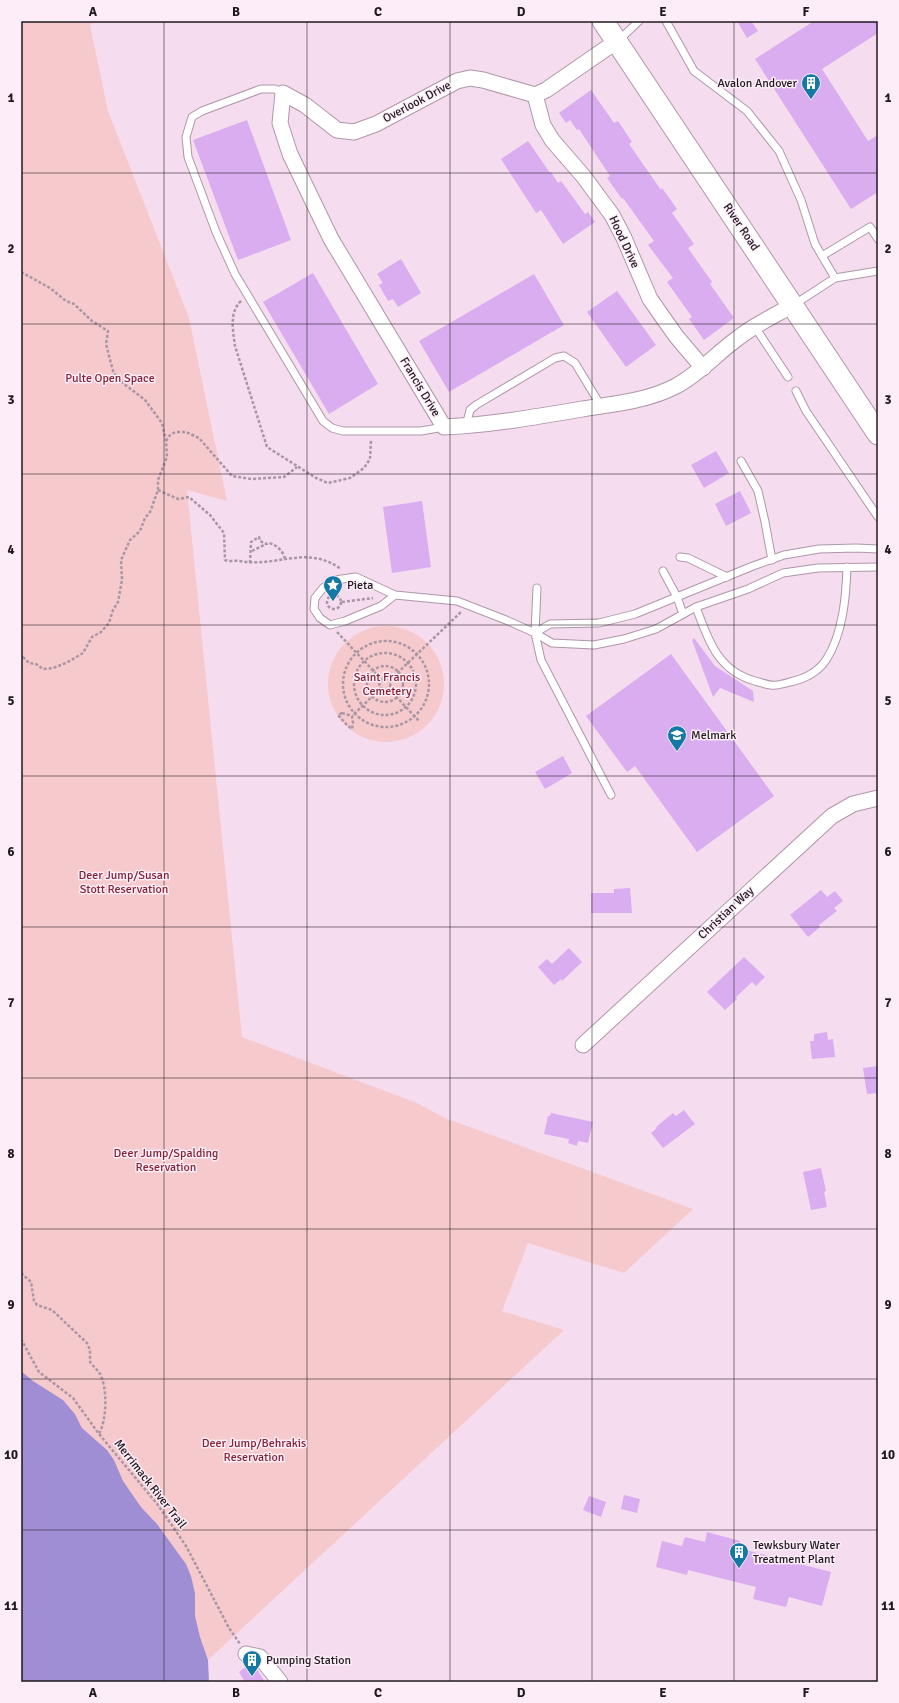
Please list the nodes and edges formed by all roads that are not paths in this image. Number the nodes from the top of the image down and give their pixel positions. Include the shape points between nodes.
1 (603, 21) edge
2 (639, 21) edge
3 (666, 21) edge
4 (617, 41) junction
5 (283, 93) junction
6 (535, 95) junction
7 (878, 239) edge
8 (822, 256) junction
9 (878, 271) edge
10 (834, 278) junction
11 (793, 305) junction
12 (754, 327) junction
13 (703, 368) junction
14 (788, 377) dead end
15 (796, 391) dead end
16 (601, 406) junction
17 (466, 426) junction
18 (444, 427) junction
19 (878, 434) edge
20 (742, 461) dead end
21 (878, 517) edge
22 (878, 549) edge
23 (680, 557) dead end
24 (772, 560) junction
25 (847, 567) junction
26 (878, 567) edge
27 (663, 572) dead end
28 (727, 577) junction
29 (537, 588) dead end
30 (395, 595) junction
31 (677, 597) junction
32 (696, 607) junction
33 (683, 614) junction
34 (535, 633) junction
35 (611, 796) dead end
36 (878, 798) edge
37 (583, 1044) dead end
38 (246, 1654) road end
39 (280, 1682) edge

1 - 4 main road, River Road
2 - 4 lane
3 - 8 lane via 694,71 747,111 779,151
4 - 6 street
4 - 11 main road, River Road
5 - 6 street, Overlook Drive via 305,105 337,130 354,132 376,124 457,81 470,78
5 - 18 street, Francis Drive via 280,123 290,154 317,213
5 - 18 lane via 275,89 261,89 202,111 192,117 186,137 188,157 235,274 324,421 332,428 343,431 421,431
6 - 13 street, Hood Drive via 543,125 552,140 612,215 650,299
7 - 8 lane via 870,227
8 - 10 lane
9 - 10 lane
10 - 11 lane
11 - 12 street, Francis Drive
11 - 19 main road, River Road
12 - 13 street, Francis Drive via 738,337
12 - 14 lane
13 - 16 street, Francis Drive via 677,386 661,393
15 - 21 lane via 806,411
16 - 17 street, Francis Drive
16 - 17 lane via 575,363 564,356 555,358 476,404 470,410
17 - 18 street, Francis Drive
20 - 24 lane via 758,491
22 - 24 lane via 819,549 784,555
23 - 28 lane via 688,558
24 - 28 lane
25 - 26 lane
25 - 32 lane via 783,573 748,589
25 - 32 lane via 846,594 837,636 826,661 814,673 775,687 742,678 728,667 716,654
27 - 31 lane
28 - 31 lane
29 - 34 lane
30 - 30 lane via 356,577 335,580 323,588 315,598 314,609 330,626 381,606
30 - 34 lane via 457,601
31 - 33 lane
31 - 34 lane via 635,614 599,623 550,624
32 - 33 lane
33 - 34 lane via 656,629 594,645 552,643
34 - 35 lane via 541,660
36 - 37 street, Christian Way via 853,804 832,816
38 - 39 street via 260,1657

